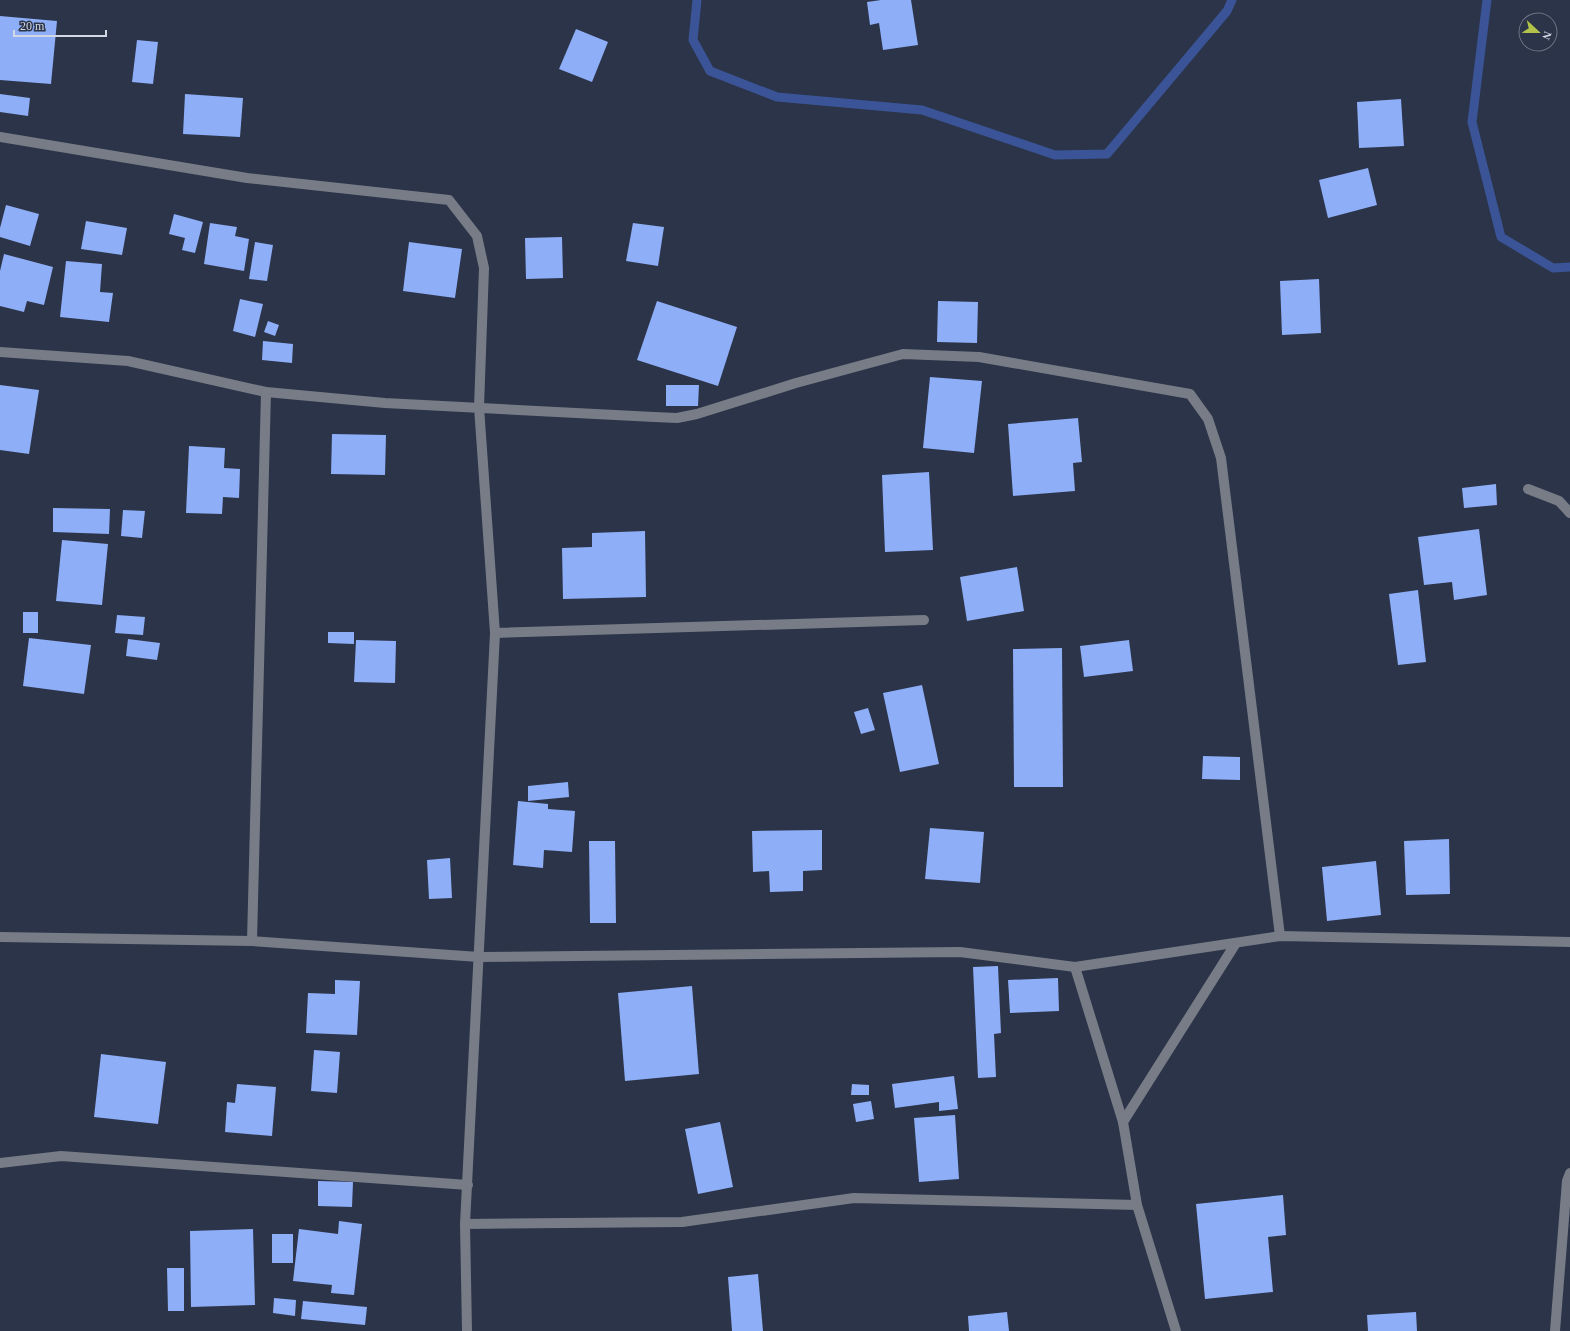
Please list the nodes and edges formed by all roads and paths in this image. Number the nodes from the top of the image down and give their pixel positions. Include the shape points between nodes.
1 (0, 137) edge
2 (0, 352) edge
3 (266, 392) junction
4 (479, 407) junction
5 (1528, 489) dead end
6 (1570, 513) edge
7 (924, 620) dead end
8 (495, 633) junction
9 (1280, 936) junction
10 (0, 937) edge
11 (252, 941) junction
12 (1570, 942) edge
13 (1236, 943) junction
14 (479, 957) junction
15 (1075, 967) junction
16 (1123, 1122) junction
17 (0, 1163) edge
18 (1570, 1173) edge
19 (468, 1185) junction
20 (1137, 1205) junction
21 (465, 1224) junction
22 (467, 1331) edge
23 (1176, 1331) edge
24 (1555, 1331) edge

1 - 4 street via 247,178 449,200 477,236 484,268
2 - 3 street via 128,362
3 - 4 street via 385,403
3 - 11 street
4 - 8 street
4 - 9 street via 677,418 903,354 979,358 1190,394 1208,419 1220,458
5 - 6 street via 1559,501
7 - 8 street
8 - 14 street
9 - 12 street
9 - 13 street
10 - 11 street
11 - 14 street
13 - 15 street
13 - 16 street
14 - 15 street via 960,952
14 - 19 street
15 - 16 street
16 - 20 street
17 - 19 street via 61,1156
18 - 24 street via 1567,1181
19 - 21 street
20 - 21 street via 854,1198 682,1222
20 - 23 street
21 - 22 street

